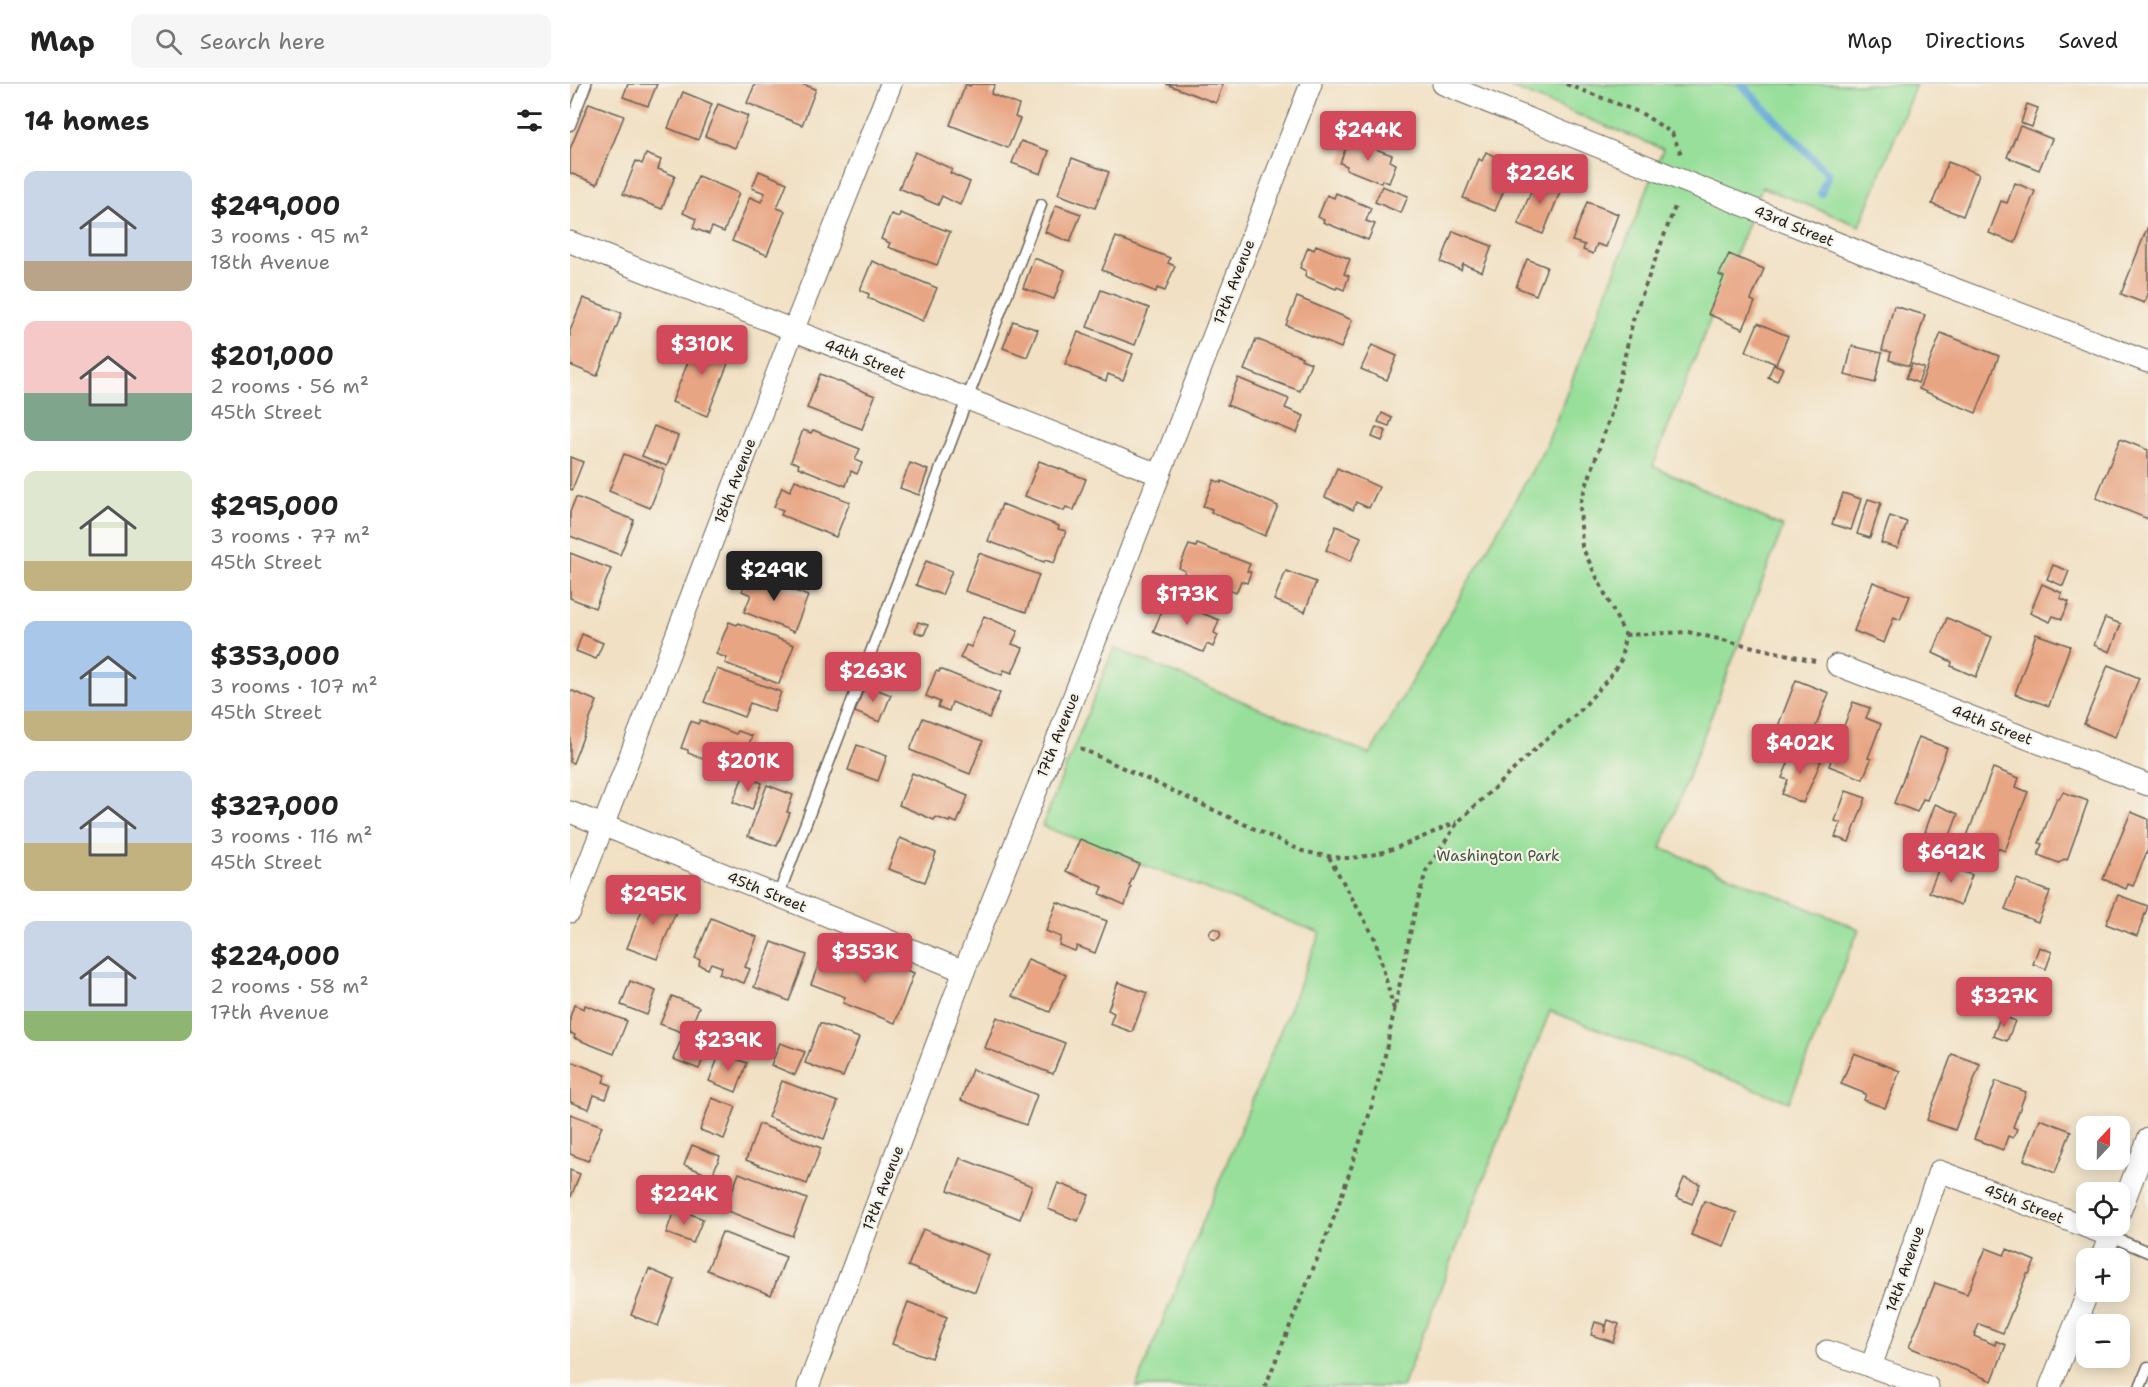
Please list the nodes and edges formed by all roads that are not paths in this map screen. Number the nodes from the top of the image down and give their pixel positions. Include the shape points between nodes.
1 (586, 84) edge
2 (891, 84) edge
3 (1311, 84) edge
4 (1443, 84) edge
5 (570, 125) edge
6 (1041, 205) dead end
7 (570, 242) edge
8 (793, 331) junction
9 (2148, 362) edge
10 (968, 400) junction
11 (1160, 475) junction
12 (1837, 665) road end
13 (2148, 785) edge
14 (570, 812) edge
15 (604, 825) junction
16 (778, 896) junction
17 (570, 912) edge
18 (964, 971) junction
19 (2148, 1139) edge
20 (1939, 1171) joint
21 (2130, 1186) edge
22 (2076, 1219) edge
23 (2121, 1236) edge
24 (2148, 1252) edge
25 (2084, 1302) edge
26 (1827, 1351) dead end
27 (1871, 1367) junction
28 (2148, 1367) edge
29 (808, 1387) edge
30 (1928, 1387) edge
31 (2050, 1387) edge
32 (2140, 1387) edge

1 - 5 lane
2 - 8 street, 18th Avenue
3 - 11 street, 17th Avenue
4 - 9 street, 43rd Street via 1902,269
6 - 10 lane
7 - 8 street, 44th Street
8 - 10 street, 44th Street
8 - 15 street, 18th Avenue
10 - 11 street, 44th Street
10 - 16 lane
11 - 18 street, 17th Avenue
12 - 13 street, 44th Street
14 - 15 street, 45th Street
15 - 16 street, 45th Street
15 - 17 street, 18th Avenue
16 - 18 street, 45th Street
18 - 29 street, 17th Avenue
19 - 21 street
20 - 22 street, 45th Street
20 - 27 street, 14th Avenue
23 - 24 lane
25 - 31 street
26 - 27 street
27 - 30 street
28 - 32 lane

